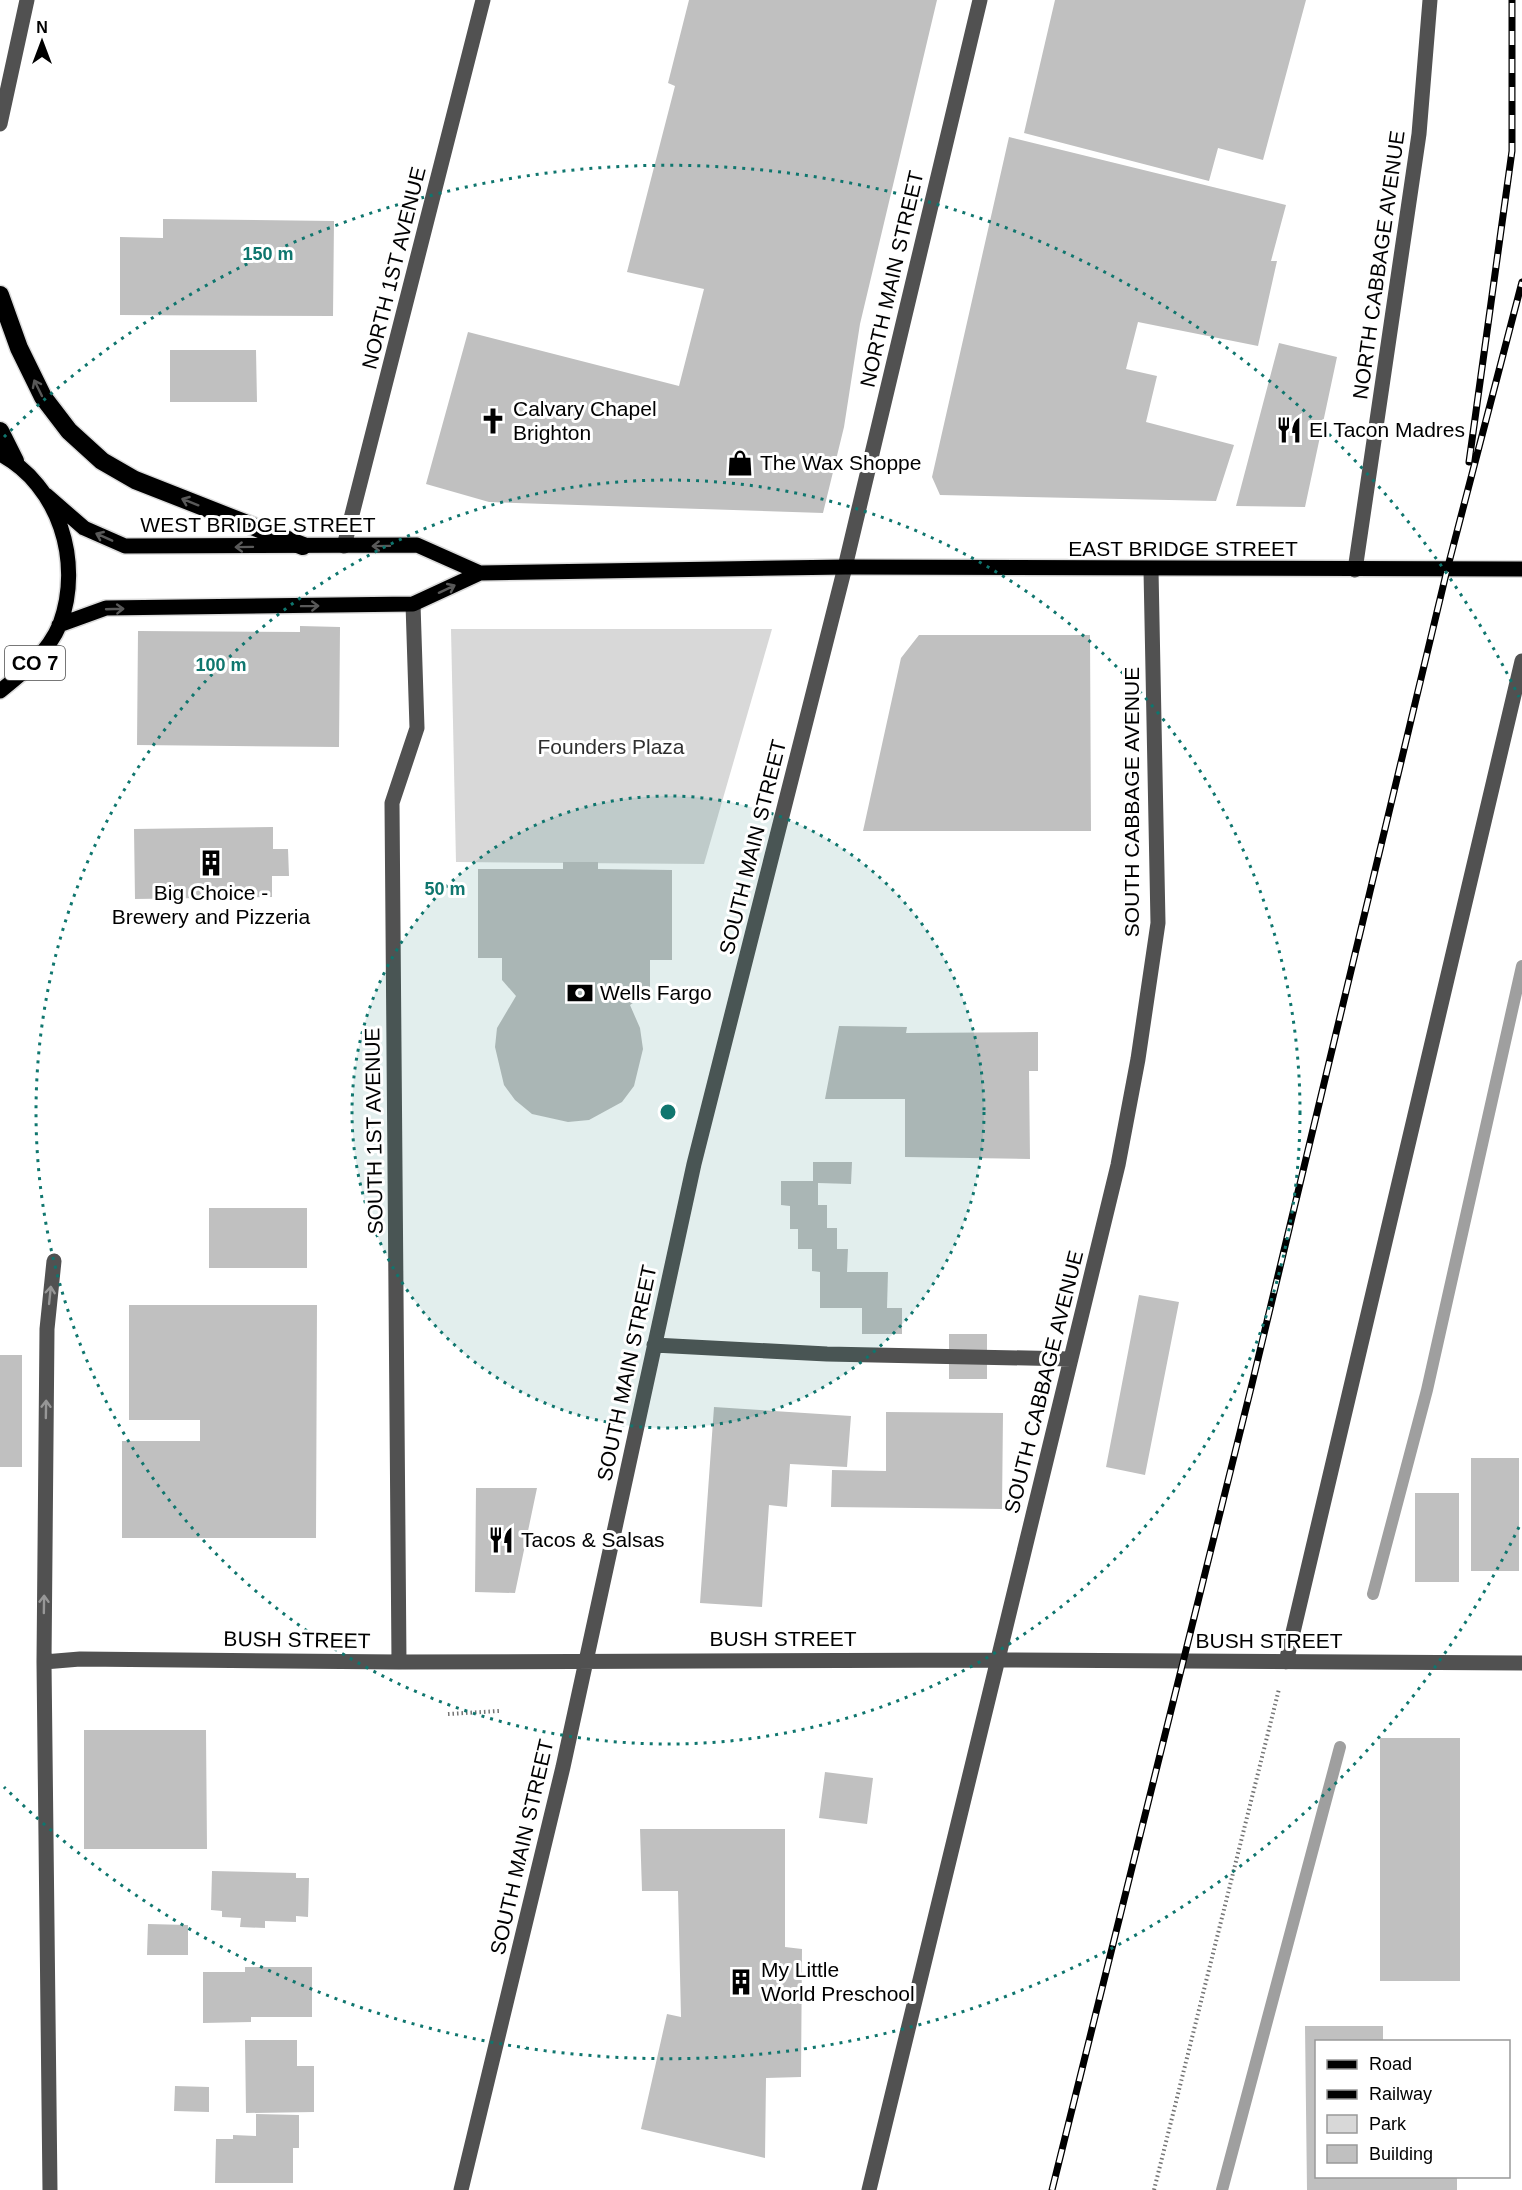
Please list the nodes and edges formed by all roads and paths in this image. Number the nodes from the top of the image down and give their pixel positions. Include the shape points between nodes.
1 (27, 0) edge
2 (483, 0) edge
3 (980, 0) edge
4 (1430, 0) edge
5 (0, 124) edge
6 (0, 295) edge
7 (0, 431) edge
8 (7, 457) edge
9 (46, 495) junction
10 (303, 546) junction
11 (344, 546) junction
12 (845, 567) junction
13 (1522, 569) edge
14 (1151, 570) junction
15 (1356, 570) junction
16 (480, 573) junction
17 (413, 604) junction
18 (59, 625) junction
19 (1522, 661) edge
20 (0, 692) edge
21 (54, 1261) dead end
22 (654, 1345) junction
23 (1071, 1359) junction
24 (586, 1660) junction
25 (998, 1660) junction
26 (44, 1662) junction
27 (399, 1662) junction
28 (1286, 1662) junction
29 (1522, 1663) edge
30 (500, 1711) dead end
31 (448, 1714) dead end
32 (50, 2190) edge
33 (460, 2190) edge
34 (869, 2190) edge
35 (1154, 2190) edge

1 - 5 street
2 - 11 street, NORTH 1ST AVENUE
3 - 12 street, NORTH MAIN STREET
4 - 15 street, NORTH CABBAGE AVENUE via 1419,134
10 -> 6 highway via 135,480 102,460 69,431 43,397 19,348
7 - 8 highway
8 - 9 main road
10 -> 9 main road, WEST BRIDGE STREET via 125,546 84,528
9 - 18 main road via 65,536 70,580
10 - 11 main road, WEST BRIDGE STREET
16 -> 11 main road, WEST BRIDGE STREET via 417,545
12 - 14 main road, EAST BRIDGE STREET
12 - 16 main road, WEST BRIDGE STREET
12 - 22 street, SOUTH MAIN STREET via 694,1164
13 - 15 main road, EAST BRIDGE STREET
14 - 15 main road, EAST BRIDGE STREET
14 - 23 street, SOUTH CABBAGE AVENUE via 1158,923 1118,1165
17 -> 16 main road, WEST BRIDGE STREET
18 -> 17 main road, WEST BRIDGE STREET via 106,608
17 - 27 street, SOUTH 1ST AVENUE via 417,728 392,803
18 - 20 main road, CO 7 via 35,663
19 - 28 street
26 -> 21 street via 47,1329
22 - 23 street via 827,1354
22 - 24 street, SOUTH MAIN STREET
23 - 25 street, SOUTH CABBAGE AVENUE
24 - 25 street, BUSH STREET
24 - 27 street, BUSH STREET
24 - 33 street, SOUTH MAIN STREET
25 - 28 street, BUSH STREET
25 - 34 street, SOUTH CABBAGE AVENUE
26 - 27 street, BUSH STREET
26 - 32 street
28 - 29 street, BUSH STREET
28 - 35 path
30 - 31 path

